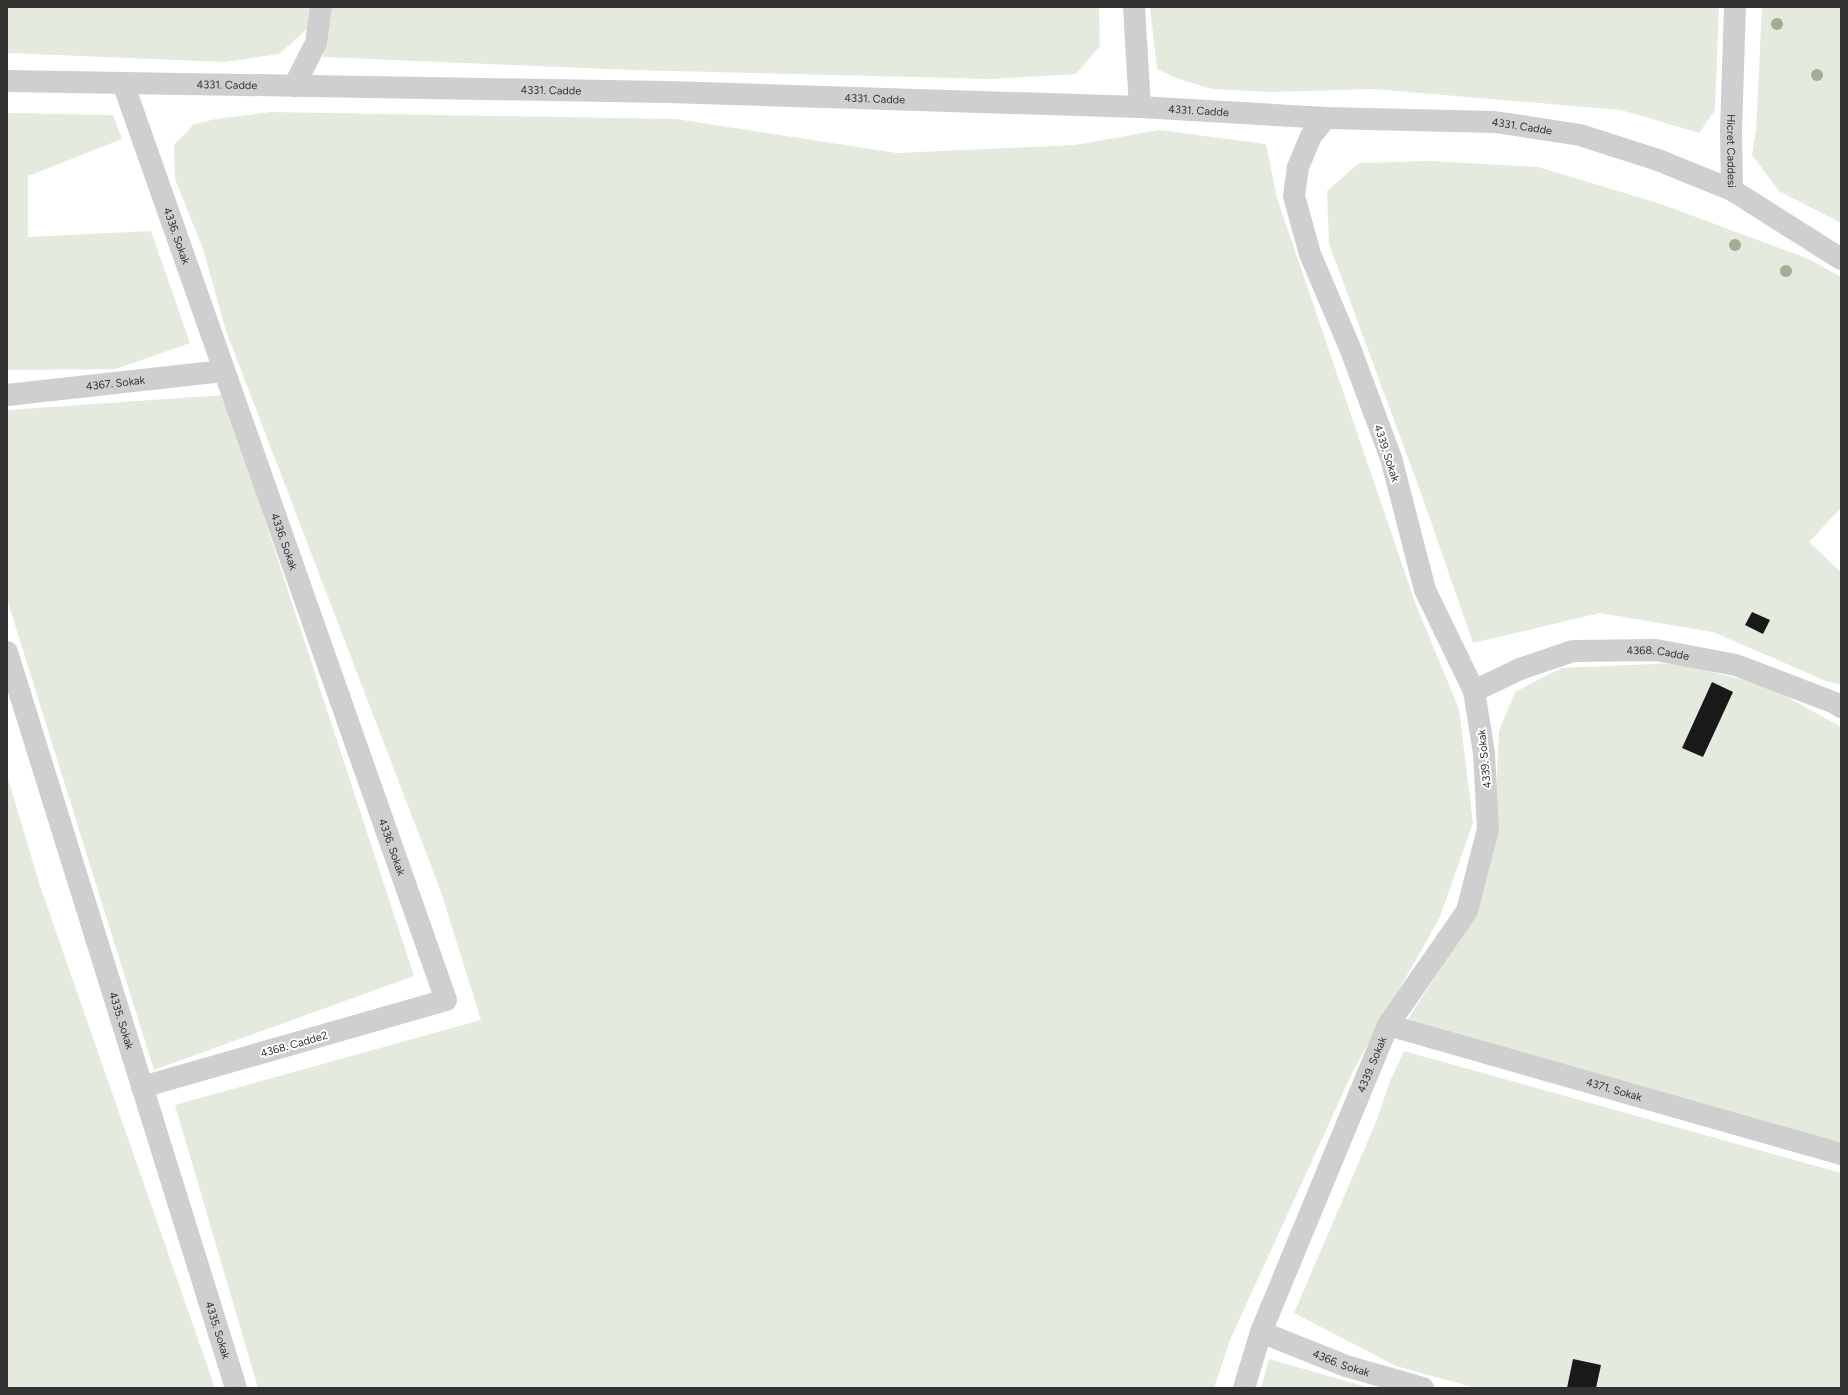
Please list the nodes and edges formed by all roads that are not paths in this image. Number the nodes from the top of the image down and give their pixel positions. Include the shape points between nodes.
1 (322, 7) edge
2 (1134, 7) edge
3 (1735, 7) edge
4 (7, 81) edge
5 (123, 83) junction
6 (294, 86) junction
7 (1140, 107) junction
8 (1326, 118) junction
9 (1732, 190) junction
10 (1841, 259) edge
11 (223, 370) junction
12 (7, 395) edge
13 (7, 652) edge
14 (1474, 692) junction
15 (1841, 707) edge
16 (446, 1000) joint
17 (1388, 1025) junction
18 (142, 1088) junction
19 (1841, 1154) edge
20 (1261, 1332) junction
21 (236, 1388) edge
22 (1244, 1388) edge
23 (1423, 1388) edge

1 - 6 street via 316,43
2 - 7 street
3 - 9 street, Hicret Caddesi
4 - 5 street, 4331. Cadde
5 - 6 street, 4331. Cadde
5 - 11 street, 4336. Sokak
6 - 7 street, 4331. Cadde via 667,92
7 - 8 street, 4331. Cadde
8 - 9 street, 4331. Cadde via 1495,122 1580,135 1658,160
8 - 14 street, 4339. Sokak via 1311,136 1298,167 1294,196 1310,254 1350,348 1390,458 1425,590
9 - 10 street, Hicret Caddesi
11 - 12 street, 4367. Sokak
11 - 16 street, 4336. Sokak
13 - 18 street, 4335. Sokak
14 - 15 street, 4368. Cadde via 1520,669 1573,651 1656,650 1736,666
14 - 17 street, 4339. Sokak via 1484,753 1488,829 1467,911
16 - 18 street, 4368. Cadde2
17 - 19 street, 4371. Sokak
17 - 20 street, 4339. Sokak
18 - 21 street, 4335. Sokak
20 - 22 street, 4339. Sokak
20 - 23 street, 4366. Sokak via 1346,1366

